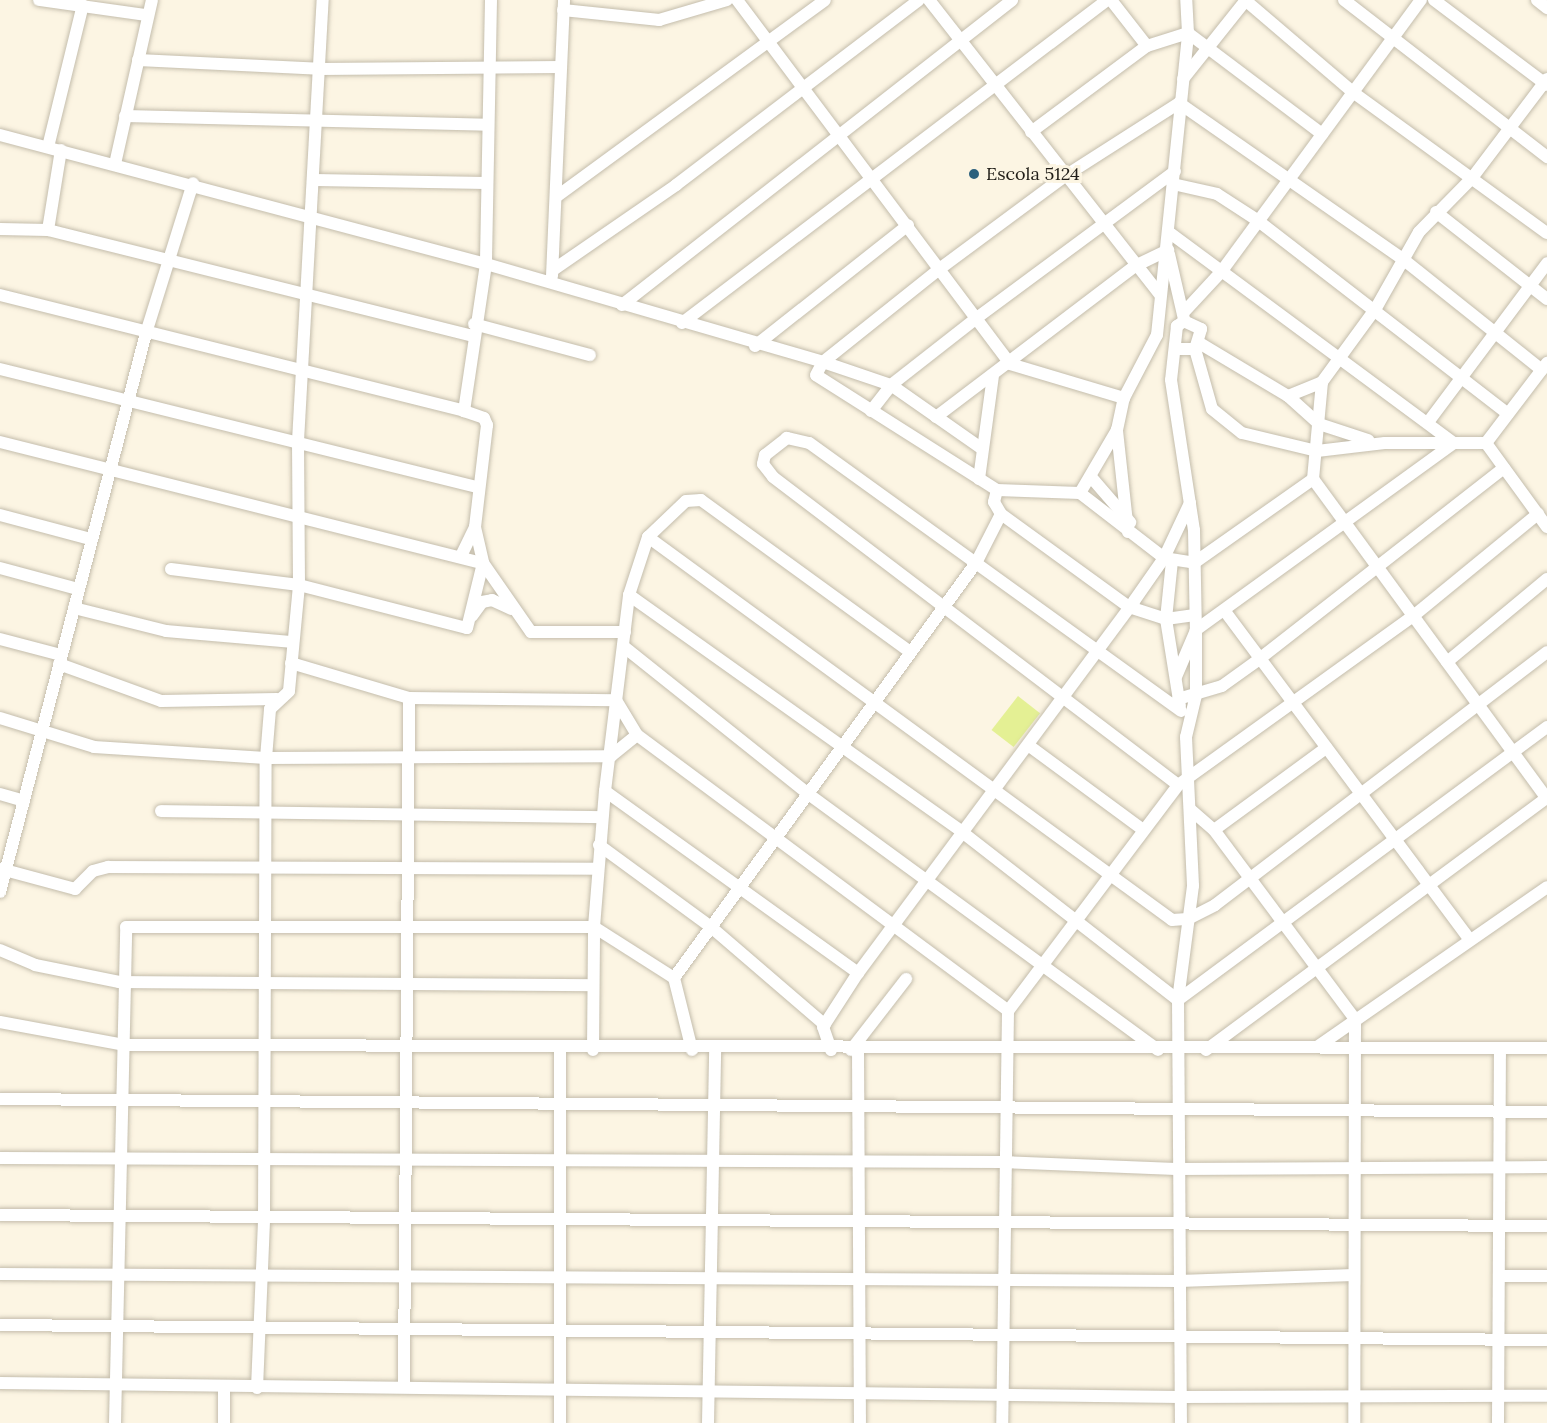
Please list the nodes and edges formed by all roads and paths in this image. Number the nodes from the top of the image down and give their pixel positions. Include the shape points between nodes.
1 (39, 0) edge
2 (152, 0) edge
3 (323, 0) edge
4 (491, 0) edge
5 (727, 0) edge
6 (737, 0) edge
7 (825, 0) edge
8 (919, 0) edge
9 (929, 0) edge
10 (1012, 0) edge
11 (1109, 0) edge
12 (1186, 0) edge
13 (1246, 0) edge
14 (1344, 0) edge
15 (1421, 0) edge
16 (1434, 0) edge
17 (1537, 0) edge
18 (83, 5) junction
19 (564, 5) edge
20 (1547, 8) edge
21 (146, 15) junction
22 (1188, 33) junction
23 (1394, 35) junction
24 (959, 42) junction
25 (767, 44) junction
26 (1147, 46) junction
27 (1209, 50) junction
28 (138, 60) junction
29 (561, 67) junction
30 (489, 68) junction
31 (320, 69) junction
32 (1183, 79) junction
33 (1546, 82) edge
34 (995, 86) junction
35 (803, 88) junction
36 (1354, 93) junction
37 (1179, 103) junction
38 (125, 116) junction
39 (317, 125) junction
40 (488, 125) junction
41 (1509, 131) junction
42 (1031, 132) junction
43 (837, 134) junction
44 (1322, 134) junction
45 (0, 135) edge
46 (48, 147) junction
47 (61, 150) junction
48 (1547, 157) edge
49 (115, 164) junction
50 (1175, 171) junction
51 (1065, 176) junction
52 (1290, 177) junction
53 (1472, 178) junction
54 (874, 179) junction
55 (315, 180) junction
56 (193, 183) junction
57 (486, 183) junction
58 (1173, 184) junction
59 (556, 197) junction
60 (1436, 212) junction
61 (314, 217) junction
62 (1257, 220) junction
63 (1101, 223) junction
64 (908, 225) junction
65 (0, 229) edge
66 (48, 230) junction
67 (1170, 233) junction
68 (1547, 233) edge
69 (1168, 250) junction
70 (1404, 260) junction
71 (171, 261) junction
72 (1547, 263) edge
73 (486, 264) junction
74 (1135, 266) junction
75 (942, 267) junction
76 (1221, 272) junction
77 (552, 277) junction
78 (1529, 286) junction
79 (0, 295) edge
80 (1160, 295) junction
81 (310, 299) junction
82 (1547, 299) edge
83 (622, 305) junction
84 (1376, 308) junction
85 (1184, 316) junction
86 (978, 317) junction
87 (682, 323) junction
88 (473, 330) junction
89 (146, 333) junction
90 (1494, 333) junction
91 (755, 346) junction
92 (1198, 346) junction
93 (1177, 349) junction
94 (590, 356) dead end
95 (1341, 356) junction
96 (823, 362) junction
97 (1010, 363) junction
98 (1545, 366) edge
99 (0, 369) edge
100 (303, 371) junction
101 (993, 376) junction
102 (1459, 379) junction
103 (1322, 382) junction
104 (891, 385) junction
105 (1288, 396) junction
106 (1124, 398) junction
107 (128, 402) junction
108 (464, 411) junction
109 (871, 411) junction
110 (1509, 414) junction
111 (936, 417) junction
112 (1429, 421) junction
113 (1319, 424) junction
114 (1117, 430) junction
115 (298, 441) junction
116 (0, 442) edge
117 (1384, 442) junction
118 (1454, 443) junction
119 (1486, 443) junction
120 (981, 448) junction
121 (1317, 452) junction
122 (1504, 468) junction
123 (108, 470) junction
124 (1091, 477) junction
125 (979, 479) junction
126 (1313, 479) junction
127 (476, 487) junction
128 (997, 490) junction
129 (1080, 493) junction
130 (1190, 503) junction
131 (1001, 514) junction
132 (1538, 514) junction
133 (0, 515) edge
134 (298, 519) junction
135 (1345, 522) junction
136 (475, 527) junction
137 (1129, 527) junction
138 (1547, 527) edge
139 (648, 537) junction
140 (90, 539) junction
141 (460, 556) junction
142 (1168, 560) junction
143 (483, 563) junction
144 (976, 563) junction
145 (1194, 563) junction
146 (0, 568) edge
147 (171, 569) dead end
148 (1378, 569) junction
149 (1547, 579) edge
150 (299, 585) junction
151 (78, 589) junction
152 (629, 595) junction
153 (1129, 607) junction
154 (74, 608) junction
155 (943, 609) junction
156 (1224, 610) junction
157 (1195, 615) junction
158 (1412, 616) junction
159 (1166, 619) junction
160 (467, 628) junction
161 (525, 628) junction
162 (1196, 630) junction
163 (624, 632) junction
164 (0, 639) edge
165 (291, 642) junction
166 (623, 646) junction
167 (910, 652) junction
168 (1547, 652) edge
169 (1095, 654) junction
170 (60, 659) junction
171 (1258, 660) junction
172 (1446, 662) junction
173 (291, 663) junction
174 (1176, 677) junction
175 (1196, 695) junction
176 (1063, 697) junction
177 (409, 698) junction
178 (277, 699) junction
179 (616, 700) junction
180 (876, 702) junction
181 (1292, 704) junction
182 (1180, 705) junction
183 (1480, 705) junction
184 (0, 717) edge
185 (1547, 727) edge
186 (43, 729) junction
187 (637, 735) junction
188 (1186, 737) junction
189 (1028, 745) junction
190 (843, 746) junction
191 (1326, 748) junction
192 (1515, 752) junction
193 (611, 756) junction
194 (408, 757) junction
195 (266, 758) junction
196 (1190, 778) junction
197 (1178, 784) junction
198 (994, 789) junction
199 (605, 790) junction
200 (807, 793) junction
201 (1360, 793) junction
202 (0, 794) edge
203 (1547, 799) edge
204 (24, 801) junction
205 (1191, 810) junction
206 (161, 811) dead end
207 (266, 811) junction
208 (408, 815) junction
209 (602, 817) junction
210 (1142, 829) junction
211 (1214, 830) junction
212 (962, 832) junction
213 (1396, 840) junction
214 (774, 841) junction
215 (599, 845) junction
216 (597, 869) junction
217 (3, 870) edge
218 (266, 871) junction
219 (407, 872) junction
220 (1108, 874) junction
221 (1251, 878) junction
222 (926, 883) junction
223 (1428, 884) junction
224 (1547, 886) edge
225 (738, 888) junction
226 (0, 892) edge
227 (1075, 919) junction
228 (1188, 919) junction
229 (1284, 923) junction
230 (266, 925) junction
231 (594, 927) junction
232 (711, 927) junction
233 (893, 927) junction
234 (408, 930) junction
235 (1468, 937) junction
236 (0, 950) edge
237 (1041, 965) junction
238 (1317, 968) junction
239 (858, 973) junction
240 (674, 978) junction
241 (906, 979) dead end
242 (123, 982) junction
243 (266, 982) junction
244 (408, 983) junction
245 (593, 985) junction
246 (1178, 1000) junction
247 (1008, 1011) junction
248 (1355, 1019) junction
249 (0, 1022) edge
250 (825, 1025) junction
251 (124, 1045) junction
252 (264, 1047) junction
253 (1355, 1047) junction
254 (560, 1048) junction
255 (1316, 1048) junction
256 (1500, 1048) junction
257 (1547, 1048) edge
258 (406, 1049) junction
259 (593, 1050) junction
260 (692, 1050) junction
261 (715, 1050) junction
262 (831, 1050) junction
263 (855, 1050) junction
264 (1004, 1050) junction
265 (1158, 1050) junction
266 (1178, 1050) junction
267 (1206, 1050) junction
268 (0, 1099) edge
269 (857, 1103) junction
270 (125, 1104) junction
271 (263, 1104) junction
272 (407, 1104) junction
273 (561, 1104) junction
274 (713, 1104) junction
275 (1004, 1104) junction
276 (1177, 1109) junction
277 (1353, 1111) junction
278 (1498, 1112) junction
279 (1547, 1112) edge
280 (0, 1158) edge
281 (264, 1158) junction
282 (123, 1161) junction
283 (408, 1162) junction
284 (562, 1162) junction
285 (713, 1162) junction
286 (856, 1162) junction
287 (1003, 1162) junction
288 (1547, 1167) edge
289 (1355, 1168) junction
290 (1498, 1168) junction
291 (1176, 1169) junction
292 (0, 1215) edge
293 (119, 1217) junction
294 (264, 1218) junction
295 (406, 1218) junction
296 (562, 1221) junction
297 (858, 1222) junction
298 (1003, 1222) junction
299 (712, 1223) junction
300 (1355, 1225) junction
301 (1500, 1225) junction
302 (1547, 1226) edge
303 (1179, 1227) junction
304 (114, 1273) junction
305 (261, 1273) junction
306 (0, 1274) edge
307 (561, 1274) junction
308 (406, 1275) junction
309 (1354, 1275) junction
310 (860, 1276) junction
311 (1003, 1276) junction
312 (1499, 1276) junction
313 (1547, 1276) edge
314 (711, 1277) junction
315 (1179, 1281) junction
316 (0, 1325) edge
317 (113, 1326) junction
318 (405, 1330) junction
319 (561, 1330) junction
320 (259, 1331) junction
321 (710, 1333) junction
322 (860, 1334) junction
323 (1002, 1334) junction
324 (1179, 1337) junction
325 (1354, 1339) junction
326 (1499, 1339) junction
327 (1547, 1340) edge
328 (0, 1383) edge
329 (117, 1383) junction
330 (560, 1386) junction
331 (224, 1387) junction
332 (404, 1387) junction
333 (257, 1388) junction
334 (709, 1388) junction
335 (860, 1389) junction
336 (1001, 1394) junction
337 (1354, 1395) junction
338 (1498, 1396) junction
339 (1547, 1396) edge
340 (1180, 1397) junction
341 (115, 1423) edge
342 (224, 1423) edge
343 (561, 1423) edge
344 (708, 1423) edge
345 (860, 1423) edge
346 (1002, 1423) edge
347 (1181, 1423) edge
348 (1354, 1423) edge
349 (1498, 1423) edge

1 - 18 street
2 - 21 street
3 - 31 street
4 - 30 street
5 - 19 street via 659,20
6 - 25 street
7 - 25 street
8 - 35 street
9 - 24 street
10 - 24 street
11 - 26 street
11 - 34 street
12 - 22 street
13 - 27 street
13 - 36 street
14 - 23 street
15 - 23 street
16 - 33 street
17 - 20 street
18 - 21 street
18 - 46 street
19 - 29 street
21 - 28 street
22 - 26 street
22 - 27 street
22 - 32 street
23 - 36 street
23 - 41 street
24 - 34 street
24 - 43 street
25 - 35 street
25 - 59 street
26 - 42 street
27 - 32 street
27 - 44 street
28 - 31 street
28 - 38 street
29 - 30 street
29 - 59 street
30 - 31 street
30 - 40 street
31 - 39 street
32 - 37 street
33 - 41 street
34 - 42 street
34 - 54 street
35 - 43 street
35 - 77 street
36 - 44 street
36 - 53 street
37 - 50 street
37 - 51 street
37 - 52 street
38 - 39 street
38 - 49 street
39 - 40 street
39 - 55 street
40 - 57 street
41 - 48 street
41 - 53 street
42 - 51 street
43 - 54 street
43 - 83 street
44 - 52 street
45 - 46 street
46 - 47 street
47 - 49 street
47 - 66 street
49 - 56 street
50 - 58 street
50 - 63 street
51 - 63 street
51 - 75 street
52 - 62 street
52 - 70 street
53 - 60 street
53 - 68 street
54 - 64 street
54 - 87 street
55 - 57 street
55 - 61 street
56 - 61 street
56 - 71 street
57 - 73 street
58 - 62 street via 1217,195
58 - 67 street
59 - 77 street
60 - 70 street
60 - 78 street
61 - 73 street
61 - 81 street
62 - 76 street
62 - 84 street
63 - 74 street
63 - 86 street
64 - 75 street
64 - 91 street
65 - 66 street
66 - 71 street
67 - 69 street
67 - 76 street
69 - 74 street
69 - 80 street
69 - 85 street
70 - 84 street
70 - 90 street
71 - 81 street
71 - 89 street
72 - 78 street
73 - 77 street
73 - 88 street
74 - 80 street
74 - 97 street
75 - 86 street
75 - 96 street
76 - 85 street
76 - 95 street
77 - 83 street
78 - 82 street
78 - 90 street
79 - 89 street
80 - 106 street via 1157,335
81 - 88 street
81 - 100 street
83 - 87 street
84 - 95 street
84 - 102 street
85 - 92 street via 1201,329
85 - 93 street via 1173,335
86 - 97 street
86 - 104 street
87 - 91 street
88 - 94 street
88 - 108 street
89 - 100 street
89 - 107 street
90 - 98 street
90 - 102 street
91 - 96 street
92 - 93 street
92 - 105 street
92 - 121 street via 1212,409 1228,425 1261,439
93 - 130 street via 1172,400
95 - 103 street
95 - 112 street
96 - 104 street
96 - 109 street via 817,380
97 - 101 street
97 - 106 street
98 - 110 street
99 - 107 street
100 - 108 street
100 - 115 street
101 - 111 street
101 - 120 street
102 - 110 street
102 - 112 street
103 - 105 street
103 - 113 street
104 - 109 street
104 - 111 street
105 - 113 street
106 - 114 street
107 - 115 street
107 - 123 street
108 - 127 street via 484,418 487,425
109 - 125 street
110 - 119 street
111 - 120 street
112 - 118 street
113 - 117 street via 1354,439
113 - 121 street
114 - 124 street
114 - 137 street
115 - 127 street
115 - 134 street
116 - 123 street
117 - 118 street
117 - 121 street
118 - 119 street
118 - 135 street
119 - 122 street
120 - 125 street
121 - 126 street
122 - 132 street
122 - 148 street
123 - 134 street
123 - 140 street
124 - 129 street
124 - 137 street
125 - 128 street
126 - 135 street
126 - 145 street
127 - 136 street
128 - 129 street
128 - 131 street via 994,502
129 - 137 street
130 - 142 street
130 - 145 street
131 - 144 street
131 - 153 street
132 - 138 street
132 - 158 street
133 - 140 street
134 - 141 street
134 - 150 street
135 - 148 street
135 - 156 street
136 - 141 street
136 - 143 street
137 - 142 street
139 - 152 street
139 - 167 street via 686,501 701,500
139 - 180 street
140 - 151 street
141 - 143 street
142 - 145 street
142 - 153 street
142 - 159 street
143 - 160 street
143 - 161 street
144 - 155 street
144 - 155 street via 809,443 787,438 770,448 763,464 766,472
144 - 169 street
145 - 157 street
146 - 151 street
147 - 150 street
148 - 158 street
148 - 171 street
149 - 172 street
150 - 160 street
150 - 165 street
151 - 154 street
152 - 163 street
152 - 190 street
153 - 159 street
153 - 169 street
154 - 165 street via 166,631
154 - 170 street
155 - 167 street
155 - 176 street
156 - 162 street
156 - 171 street
157 - 159 street
157 - 162 street
158 - 172 street
158 - 181 street
159 - 174 street
160 - 161 street via 476,609 492,600 511,609
161 - 163 street via 542,634
162 - 174 street
162 - 175 street
163 - 166 street
164 - 170 street
165 - 173 street
166 - 179 street
166 - 200 street
167 - 180 street
168 - 183 street
169 - 176 street
169 - 182 street
170 - 178 street via 161,701
170 - 186 street
171 - 175 street via 1222,686
171 - 181 street
172 - 183 street
173 - 177 street
173 - 178 street via 289,691
174 - 182 street
175 - 182 street
175 - 188 street
176 - 189 street
176 - 197 street
177 - 179 street
177 - 194 street
178 - 195 street via 270,709
179 - 187 street
179 - 193 street
180 - 190 street
180 - 198 street
181 - 191 street
181 - 196 street
182 - 188 street
183 - 192 street
183 - 201 street
184 - 186 street
185 - 192 street
186 - 195 street via 94,747
186 - 204 street
187 - 193 street
187 - 214 street
188 - 196 street
189 - 198 street
189 - 210 street
190 - 200 street
190 - 212 street
191 - 201 street
191 - 211 street
192 - 203 street
192 - 213 street
193 - 194 street
193 - 199 street
194 - 195 street
194 - 208 street
195 - 207 street
196 - 197 street
196 - 205 street
197 - 210 street
198 - 212 street
198 - 220 street
199 - 209 street
199 - 225 street
200 - 214 street
200 - 222 street
201 - 213 street
201 - 221 street
202 - 204 street
203 - 223 street
204 - 217 street
205 - 211 street
205 - 228 street
206 - 207 street
207 - 208 street
207 - 218 street
208 - 209 street
208 - 219 street
209 - 215 street
210 - 220 street
211 - 221 street
212 - 222 street
212 - 227 street
213 - 223 street
213 - 229 street
214 - 225 street
214 - 233 street
215 - 216 street
215 - 232 street
216 - 219 street
216 - 231 street
217 - 218 street via 75,889 93,872 108,867
217 - 226 street
218 - 219 street
218 - 230 street
219 - 234 street
220 - 227 street
220 - 228 street via 1160,914
221 - 228 street
221 - 229 street
222 - 233 street
222 - 237 street
223 - 235 street
223 - 238 street
224 - 235 street
225 - 232 street
225 - 239 street
227 - 237 street
227 - 246 street
228 - 246 street
229 - 238 street
229 - 246 street
230 - 234 street
230 - 242 street via 131,924 122,933
230 - 243 street
231 - 234 street
231 - 240 street
231 - 245 street
232 - 240 street
232 - 250 street
233 - 239 street
233 - 247 street
234 - 244 street
235 - 248 street
236 - 242 street via 35,965
237 - 247 street
237 - 265 street
238 - 248 street
238 - 267 street
239 - 250 street
240 - 260 street
241 - 263 street
242 - 243 street
242 - 251 street
243 - 244 street
243 - 252 street
244 - 245 street
244 - 258 street
245 - 259 street
246 - 266 street
247 - 264 street
248 - 253 street
248 - 255 street
249 - 251 street
250 - 262 street
251 - 252 street
251 - 270 street
252 - 258 street
252 - 271 street
253 - 255 street
253 - 256 street
253 - 277 street
254 - 258 street
254 - 259 street
254 - 273 street
255 - 267 street
256 - 257 street
256 - 278 street
258 - 272 street
259 - 260 street
260 - 261 street
261 - 262 street
261 - 274 street
262 - 263 street
263 - 264 street
263 - 269 street
264 - 265 street
264 - 275 street
265 - 266 street
266 - 267 street
266 - 276 street
268 - 270 street
269 - 274 street
269 - 275 street
269 - 286 street
270 - 271 street
270 - 282 street
271 - 272 street
271 - 281 street
272 - 273 street
272 - 283 street
273 - 274 street
273 - 284 street
274 - 285 street
275 - 276 street
275 - 287 street
276 - 277 street
276 - 291 street
277 - 278 street
277 - 289 street
278 - 279 street
278 - 290 street
280 - 282 street
281 - 282 street
281 - 283 street
281 - 294 street
282 - 293 street
283 - 284 street
283 - 295 street
284 - 285 street
284 - 296 street
285 - 286 street
285 - 299 street
286 - 287 street
286 - 297 street
287 - 291 street
287 - 298 street
288 - 290 street
289 - 290 street
289 - 291 street
289 - 300 street
290 - 301 street
291 - 303 street
292 - 293 street
293 - 294 street
293 - 304 street
294 - 295 street
294 - 305 street
295 - 296 street
295 - 308 street
296 - 299 street
296 - 307 street
297 - 298 street
297 - 299 street
297 - 310 street
298 - 303 street
298 - 311 street
299 - 314 street
300 - 301 street
300 - 303 street
300 - 309 street
301 - 302 street
301 - 312 street
303 - 315 street
304 - 305 street
304 - 306 street
304 - 317 street
305 - 308 street
305 - 320 street
307 - 308 street
307 - 314 street
307 - 319 street
308 - 318 street
309 - 315 street
309 - 325 street
310 - 311 street
310 - 314 street
310 - 322 street
311 - 315 street
311 - 323 street
312 - 313 street
312 - 326 street
314 - 321 street
315 - 324 street
316 - 317 street
317 - 320 street
317 - 329 street
318 - 319 street
318 - 320 street
318 - 332 street
319 - 321 street
319 - 330 street
320 - 333 street
321 - 322 street
321 - 334 street
322 - 323 street
322 - 335 street
323 - 324 street
323 - 336 street
324 - 325 street
324 - 340 street
325 - 326 street
325 - 337 street
326 - 327 street
326 - 338 street
328 - 329 street
329 - 331 street
329 - 341 street
330 - 332 street
330 - 334 street
330 - 343 street
331 - 333 street
331 - 342 street
332 - 333 street
334 - 335 street
334 - 344 street
335 - 336 street
335 - 345 street
336 - 340 street
336 - 346 street
337 - 338 street
337 - 340 street
337 - 348 street
338 - 339 street
338 - 349 street
340 - 347 street

